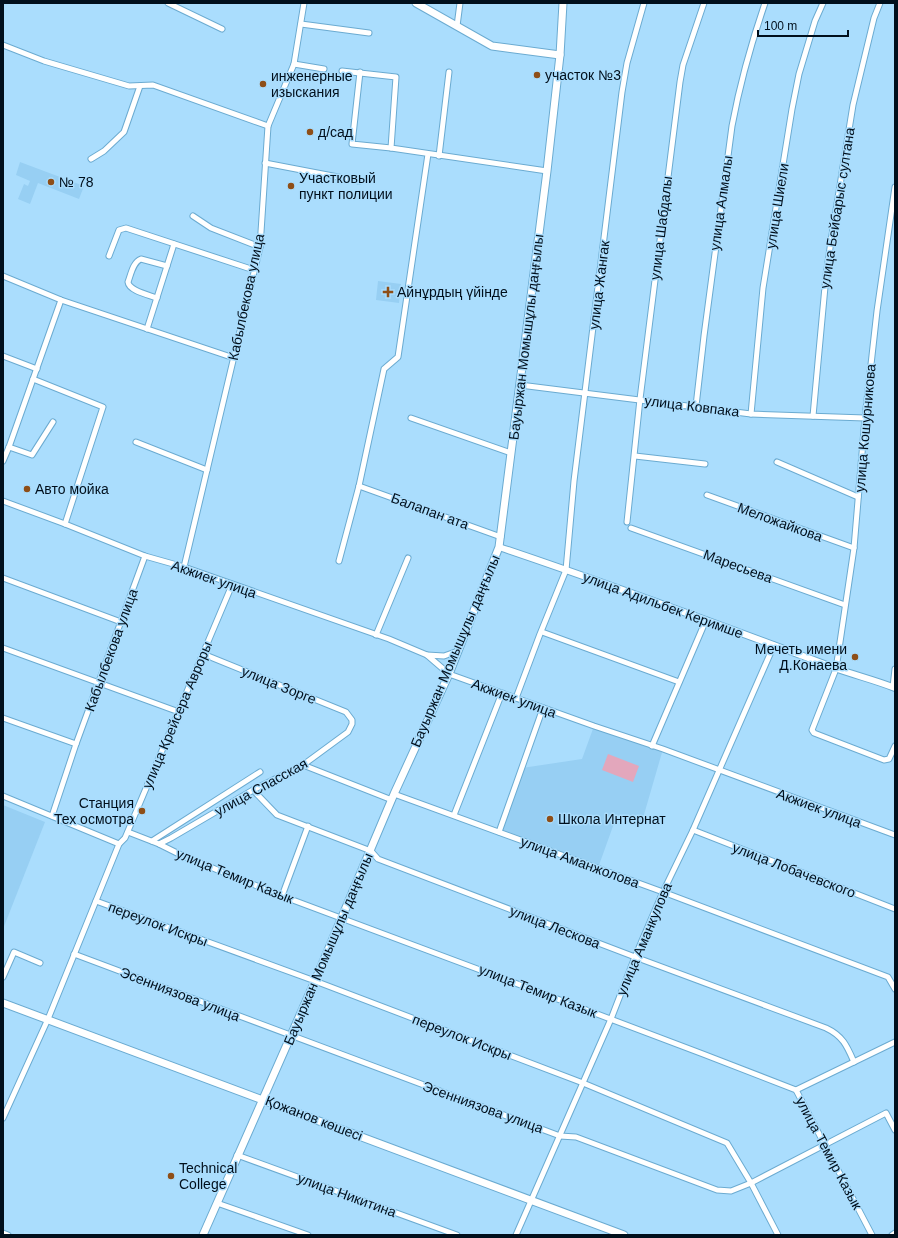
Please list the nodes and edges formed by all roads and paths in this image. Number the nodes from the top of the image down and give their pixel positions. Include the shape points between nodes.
1 (168, 3) edge
2 (304, 3) edge
3 (416, 3) edge
4 (460, 3) edge
5 (563, 3) edge
6 (644, 3) edge
7 (704, 3) edge
8 (765, 3) edge
9 (823, 3) edge
10 (880, 3) edge
11 (301, 24) junction
12 (457, 26) junction
13 (222, 29) dead end
14 (369, 33) dead end
15 (3, 45) edge
16 (560, 55) junction
17 (294, 64) junction
18 (324, 69) dead end
19 (342, 70) dead end
20 (360, 72) junction
21 (449, 72) dead end
22 (140, 86) junction
23 (268, 126) junction
24 (391, 148) junction
25 (428, 154) junction
26 (438, 156) junction
27 (91, 159) dead end
28 (265, 163) junction
29 (547, 171) junction
30 (359, 181) dead end
31 (895, 187) edge
32 (193, 216) dead end
33 (174, 244) junction
34 (260, 247) junction
35 (109, 256) dead end
36 (167, 266) junction
37 (254, 270) junction
38 (3, 276) edge
39 (157, 298) junction
40 (61, 300) junction
41 (147, 329) junction
42 (3, 356) edge
43 (234, 358) junction
44 (37, 369) junction
45 (33, 379) junction
46 (520, 385) junction
47 (586, 393) junction
48 (640, 399) junction
49 (696, 406) junction
50 (751, 414) junction
51 (813, 416) junction
52 (411, 418) dead end
53 (865, 418) junction
54 (53, 422) dead end
55 (136, 442) dead end
56 (9, 448) junction
57 (511, 453) junction
58 (634, 456) junction
59 (3, 461) edge
60 (778, 462) dead end
61 (705, 464) dead end
62 (207, 470) junction
63 (359, 486) junction
64 (707, 496) dead end
65 (858, 497) junction
66 (3, 501) edge
67 (627, 522) dead end
68 (65, 524) junction
69 (631, 528) dead end
70 (501, 537) junction
71 (499, 547) junction
72 (854, 548) junction
73 (145, 556) junction
74 (408, 558) dead end
75 (339, 561) dead end
76 (184, 568) junction
77 (566, 570) junction
78 (3, 578) edge
79 (232, 585) junction
80 (845, 605) junction
81 (706, 620) junction
82 (121, 622) junction
83 (542, 632) junction
84 (376, 635) junction
85 (774, 645) junction
86 (3, 648) edge
87 (458, 651) junction
88 (203, 654) junction
89 (427, 655) junction
90 (836, 669) junction
91 (895, 669) edge
92 (448, 674) junction
93 (679, 682) junction
94 (99, 683) junction
95 (894, 687) edge
96 (502, 693) junction
97 (516, 698) junction
98 (543, 708) junction
99 (179, 712) junction
100 (3, 718) edge
101 (352, 720) joint
102 (76, 744) junction
103 (652, 746) junction
104 (895, 746) edge
105 (303, 765) junction
106 (719, 771) junction
107 (260, 772) dead end
108 (253, 790) junction
109 (3, 796) edge
110 (393, 797) junction
111 (454, 815) junction
112 (52, 816) junction
113 (308, 826) junction
114 (693, 830) junction
115 (128, 832) junction
116 (499, 832) junction
117 (895, 835) edge
118 (152, 841) junction
119 (120, 844) junction
120 (159, 844) junction
121 (371, 851) junction
122 (663, 892) junction
123 (282, 896) junction
124 (96, 901) junction
125 (895, 909) edge
126 (342, 918) junction
127 (74, 954) junction
128 (635, 957) junction
129 (40, 962) dead end
130 (3, 977) edge
131 (315, 982) junction
132 (895, 989) edge
133 (3, 1003) edge
134 (48, 1019) junction
135 (611, 1019) junction
136 (291, 1036) junction
137 (895, 1042) edge
138 (854, 1062) junction
139 (583, 1083) junction
140 (796, 1090) junction
141 (263, 1099) junction
142 (3, 1118) edge
143 (895, 1130) edge
144 (560, 1136) junction
145 (825, 1145) junction
146 (237, 1156) junction
147 (750, 1182) junction
148 (531, 1200) junction
149 (217, 1203) junction
150 (3, 1233) edge
151 (895, 1233) edge
152 (777, 1234) edge
153 (8, 1235) edge
154 (203, 1235) edge
155 (308, 1235) edge
156 (457, 1235) edge
157 (516, 1235) edge
158 (624, 1235) edge
159 (872, 1235) edge
160 (892, 1235) edge

1 - 13 street
2 - 11 street, Кабылбекова улица
3 - 12 main road
4 - 12 street
5 - 16 main road, Бауыржан Момышұлы даңғылы
6 - 47 street, улица Жангак via 627,63 622,92
7 - 48 street, улица Шабдалы via 683,65 680,82
8 - 49 street, улица Алмалы via 738,92 732,126
9 - 50 street, улица Шиели via 799,74 792,109 764,288
10 - 51 street, улица Бейбарыс султана via 853,105 832,234
11 - 14 street
11 - 17 street, Кабылбекова улица
12 - 16 main road via 492,46
15 - 22 street via 44,61 129,86
16 - 29 main road, Бауыржан Момышұлы даңғылы
17 - 18 street
17 - 23 street, Кабылбекова улица
19 - 20 street
20 - 24 street via 396,77
20 - 24 street via 352,144
21 - 26 street
22 - 23 street via 153,85
22 - 27 street via 124,132 104,151
23 - 28 street, Кабылбекова улица
24 - 25 street
25 - 26 street
25 - 63 street via 398,357 384,369
26 - 29 street
28 - 30 street
28 - 34 street, Кабылбекова улица
29 - 46 main road, Бауыржан Момышұлы даңғылы
31 - 53 street, улица Кошурникова via 876,311
32 - 34 street via 211,228
33 - 35 street via 126,228 119,230
33 - 36 street
33 - 37 street
34 - 37 street, Кабылбекова улица
36 - 39 street
36 - 39 street via 138,260 128,282 131,289
37 - 43 street, Кабылбекова улица
38 - 40 street
39 - 41 street
40 - 41 street
40 - 44 street
41 - 43 street
42 - 44 street
43 - 62 street, Кабылбекова улица
44 - 45 street
45 - 56 street
45 - 68 street via 103,407
46 - 47 street, улица Ковпака
46 - 57 main road, Бауыржан Момышұлы даңғылы
47 - 48 street, улица Ковпака
47 - 77 street, улица Жангак via 574,481
48 - 49 street, улица Ковпака
48 - 58 street, улица Шабдалы
49 - 50 street, улица Ковпака
50 - 51 street, улица Ковпака
51 - 53 street, улица Ковпака
52 - 57 street
53 - 65 street, улица Кошурникова
54 - 56 street via 32,455
55 - 62 street
56 - 59 street
57 - 70 main road, Бауыржан Момышұлы даңғылы
58 - 61 street
58 - 67 street, улица Шабдалы
60 - 65 street
62 - 76 street, Кабылбекова улица
63 - 70 street, Балапан ата
63 - 75 street
64 - 72 street, Меложайкова
65 - 72 street, улица Кошурникова
66 - 68 street, Акжиек улица
68 - 73 street, Акжиек улица
69 - 80 street, Маресьева
70 - 71 main road, Бауыржан Момышұлы даңғылы
71 - 77 street, улица Адильбек Керимше
71 - 87 main road, Бауыржан Момышұлы даңғылы
72 - 80 street, улица Кошурникова
73 - 76 street, Акжиек улица
73 - 82 street, Кабылбекова улица
74 - 84 street
76 - 79 street, Акжиек улица
77 - 81 street, улица Адильбек Керимше
77 - 83 street, улица Жангак
78 - 82 street
79 - 84 street, Акжиек улица
79 - 88 street, улица Крейсера Авроры
80 - 90 street, улица Кошурникова
81 - 85 street, улица Адильбек Керимше
81 - 93 street
82 - 94 street, Кабылбекова улица
83 - 93 street
83 - 97 street, улица Жангак
84 - 89 street, Акжиек улица
85 - 90 street, улица Адильбек Керимше
85 - 106 street, улица Аманкулова
86 - 94 street
87 - 89 street via 444,656
87 - 92 main road, Бауыржан Момышұлы даңғылы
88 - 99 street, улица Крейсера Авроры
88 - 101 street, улица Зорге via 346,712
89 - 92 street, Акжиек улица
90 - 95 street, улица Адильбек Керимше
90 - 104 street, улица Кошурникова via 812,730 814,733 884,760 889,759
91 - 95 street
92 - 96 street, Акжиек улица
92 - 110 main road, Бауыржан Момышұлы даңғылы
93 - 103 street
94 - 99 street
94 - 102 street, Кабылбекова улица
96 - 97 street, Акжиек улица
96 - 111 street
97 - 98 street, Акжиек улица
98 - 103 street, Акжиек улица
98 - 116 street
99 - 115 street, улица Крейсера Авроры
100 - 102 street
101 - 105 street, улица Спасская via 348,732
102 - 112 street
103 - 106 street, Акжиек улица
105 - 108 street, улица Спасская
105 - 110 street, улица Аманжолова
106 - 114 street, улица Аманкулова
106 - 117 street, Акжиек улица
107 - 118 street
108 - 113 street, улица Лескова via 277,814
108 - 120 street, улица Спасская
109 - 112 street
110 - 111 street, улица Аманжолова
110 - 121 main road, Бауыржан Момышұлы даңғылы
111 - 116 street, улица Аманжолова
112 - 119 street
113 - 121 street, улица Лескова
113 - 123 street
114 - 122 street, улица Аманкулова
114 - 125 street, улица Лобачевского
115 - 118 street, улица Темир Казык
115 - 119 street, улица Крейсера Авроры
116 - 122 street, улица Аманжолова
118 - 120 street, улица Темир Казык
119 - 124 street, улица Крейсера Авроры
120 - 123 street, улица Темир Казык
121 - 126 main road, Бауыржан Момышұлы даңғылы
121 - 128 street, улица Лескова via 378,859
122 - 128 street, улица Аманкулова
122 - 132 street, улица Аманжолова via 888,977
123 - 126 street, улица Темир Казык
124 - 127 street, улица Крейсера Авроры
124 - 131 street, переулок Искры
126 - 131 main road, Бауыржан Момышұлы даңғылы
126 - 135 street, улица Темир Казык
127 - 134 street, улица Крейсера Авроры
127 - 136 street, Эсенниязова улица
128 - 135 street, улица Аманкулова
128 - 138 street, улица Лескова via 834,1032 843,1040
129 - 130 street via 14,952
131 - 136 main road, Бауыржан Момышұлы даңғылы
131 - 139 street, переулок Искры
133 - 134 main road, Қожанов көшесі
134 - 141 main road, Қожанов көшесі
134 - 142 street
135 - 139 street, улица Аманкулова
135 - 140 street, улица Темир Казык
136 - 141 main road, Бауыржан Момышұлы даңғылы
136 - 144 street, Эсенниязова улица
137 - 138 street
138 - 140 street
139 - 144 street, улица Аманкулова
139 - 147 street, переулок Искры via 727,1143
140 - 145 street, улица Темир Казык
141 - 146 main road, Бауыржан Момышұлы даңғылы
141 - 148 main road, Қожанов көшесі
143 - 145 street, Эсенниязова улица via 886,1113
144 - 147 street, Эсенниязова улица via 576,1137 717,1190 731,1191
144 - 148 street, улица Аманкулова
145 - 147 street, Эсенниязова улица
145 - 159 street, улица Темир Казык
146 - 149 main road, Бауыржан Момышұлы даңғылы
146 - 156 street, улица Никитина
147 - 152 street, переулок Искры
148 - 157 street, улица Аманкулова
148 - 158 main road, Қожанов көшесі
149 - 154 main road, Бауыржан Момышұлы даңғылы
149 - 155 street
150 - 153 street
151 - 160 street

